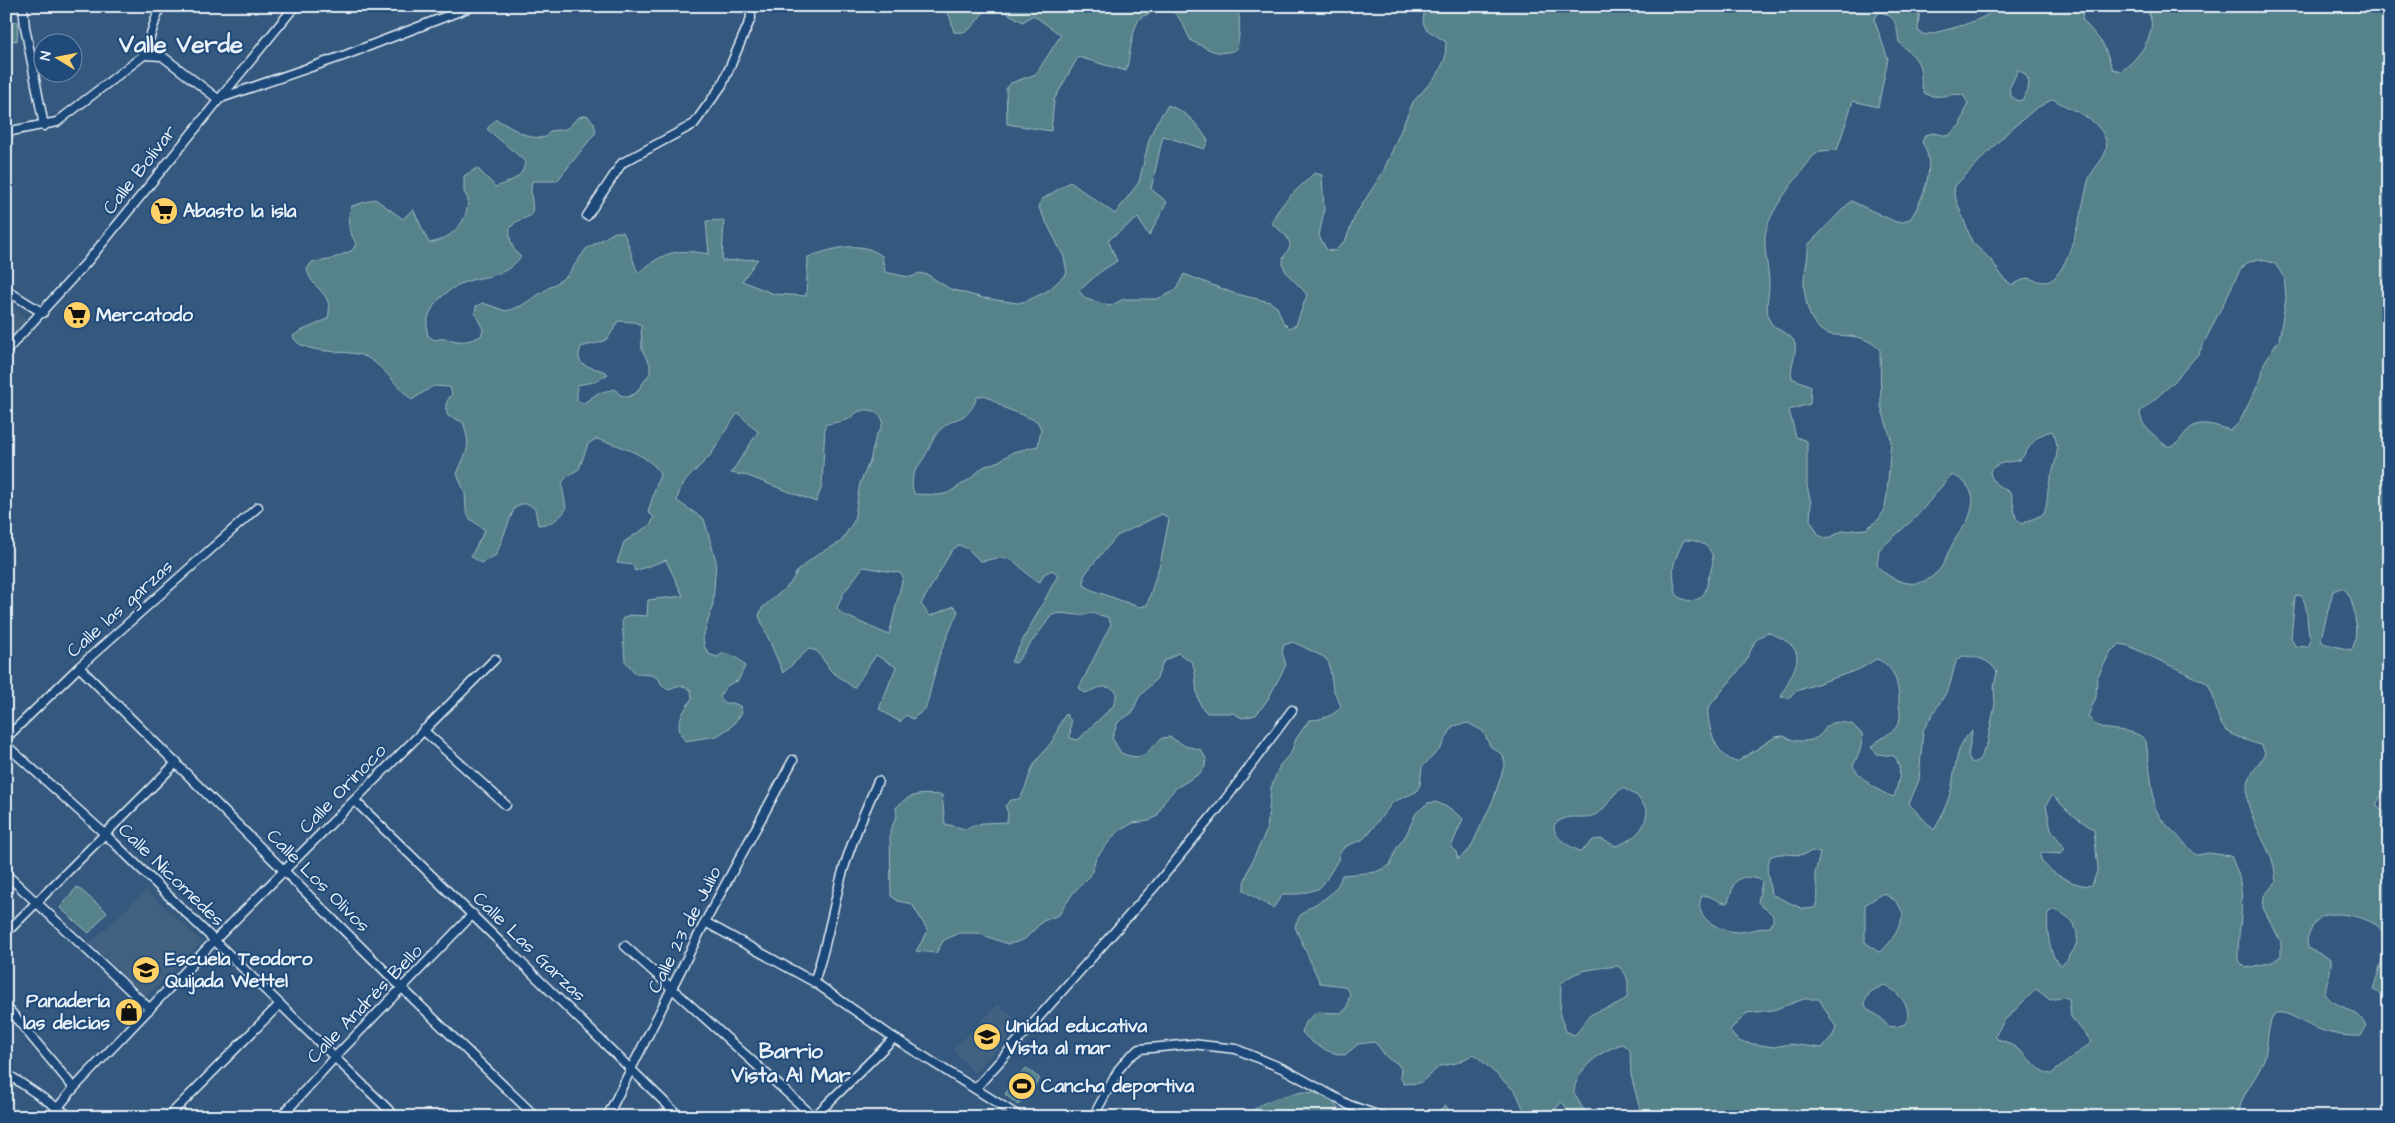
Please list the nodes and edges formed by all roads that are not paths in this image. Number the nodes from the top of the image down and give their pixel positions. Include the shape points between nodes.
1 (23, 6) edge
2 (160, 6) edge
3 (295, 6) edge
4 (750, 6) edge
5 (468, 7) edge
6 (144, 55) junction
7 (218, 99) junction
8 (44, 126) junction
9 (6, 132) edge
10 (586, 216) dead end
11 (6, 290) edge
12 (43, 313) junction
13 (6, 351) edge
14 (258, 508) dead end
15 (495, 659) dead end
16 (79, 667) junction
17 (1292, 710) dead end
18 (423, 730) junction
19 (6, 738) edge
20 (6, 744) edge
21 (793, 760) dead end
22 (177, 762) junction
23 (878, 781) dead end
24 (355, 801) junction
25 (506, 805) dead end
26 (105, 834) junction
27 (285, 871) junction
28 (6, 874) edge
29 (36, 902) junction
30 (474, 914) junction
31 (705, 922) junction
32 (6, 933) edge
33 (215, 940) junction
34 (625, 946) dead end
35 (814, 982) junction
36 (402, 988) junction
37 (674, 988) junction
38 (280, 1004) junction
39 (6, 1006) edge
40 (150, 1009) junction
41 (894, 1038) junction
42 (334, 1058) junction
43 (632, 1070) junction
44 (6, 1073) edge
45 (74, 1088) junction
46 (976, 1088) junction
47 (58, 1108) junction
48 (2389, 1113) edge
49 (284, 1116) edge
50 (50, 1117) edge
51 (71, 1117) edge
52 (168, 1117) edge
53 (396, 1117) edge
54 (536, 1117) edge
55 (607, 1117) edge
56 (680, 1117) edge
57 (814, 1117) edge
58 (1020, 1117) edge
59 (1093, 1117) edge
60 (1383, 1117) edge
61 (2385, 1117) edge

1 - 8 street
2 - 6 street
3 - 7 street, Calle Bolívar
4 - 10 street via 751,18 722,85 694,124 622,163
5 - 7 street via 343,56
6 - 7 street via 162,56
6 - 8 street via 57,122
7 - 12 street, Calle Bolívar
8 - 9 street
11 - 12 street
12 - 13 street, Calle Bolívar
14 - 16 street, Calle las garzas
15 - 18 street, Calle Orinoco
16 - 19 street, Calle las garzas
16 - 22 street, Calle Los Olivos
17 - 46 street via 1226,800 1156,885
18 - 24 street, Calle Orinoco
18 - 25 street
20 - 26 street, Calle Nicomedes
21 - 31 street, Calle 23 de Julio
22 - 26 street
22 - 27 street, Calle Los Olivos
23 - 35 street via 849,851 825,953
24 - 27 street, Calle Orinoco
24 - 30 street, Calle Las Garzas
26 - 29 street
26 - 33 street, Calle Nicomedes
27 - 33 street, Calle Orinoco
27 - 36 street, Calle Los Olivos
28 - 29 street
29 - 32 street
29 - 40 street
30 - 36 street, Calle Andrés Bello
30 - 43 street, Calle Las Garzas
31 - 35 street
31 - 37 street, Calle 23 de Julio
33 - 38 street, Calle Nicomedes
33 - 40 street, Calle Orinoco
34 - 37 street
35 - 41 street
36 - 42 street, Calle Andrés Bello
36 - 54 street, Calle Los Olivos
37 - 43 street, Calle 23 de Julio
37 - 57 street
38 - 42 street, Calle Nicomedes
38 - 52 street
39 - 45 street
40 - 45 street, Calle Orinoco
41 - 46 street
41 - 57 street
42 - 49 street, Calle Andrés Bello
42 - 53 street, Calle Nicomedes
43 - 55 street, Calle 23 de Julio
43 - 56 street, Calle Las Garzas
44 - 47 street
45 - 47 street, Calle Orinoco
46 - 58 street
47 - 50 street, Calle Orinoco
47 - 51 street
48 - 61 street
59 - 60 street via 1129,1057 1140,1049 1192,1044 1236,1049 1284,1068 1349,1105

